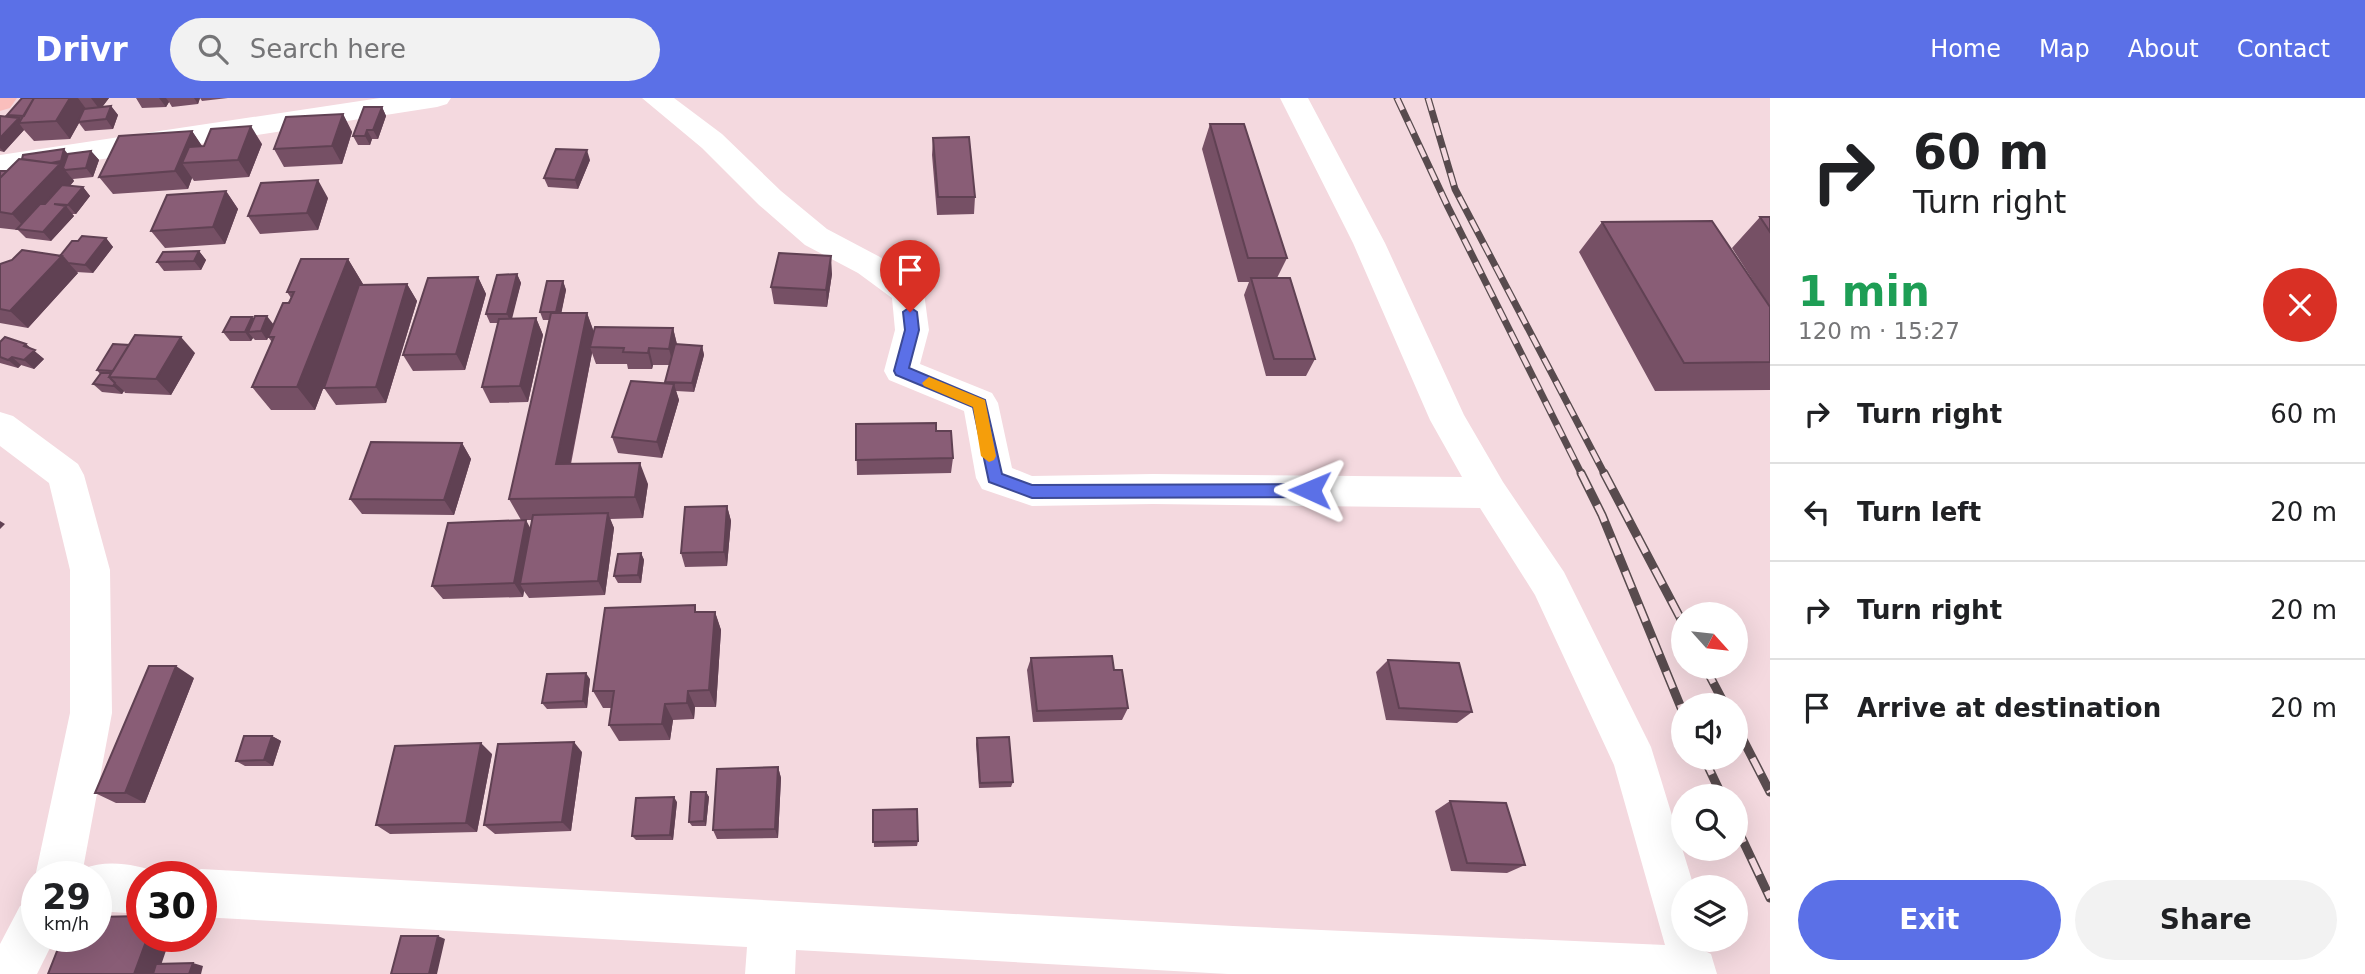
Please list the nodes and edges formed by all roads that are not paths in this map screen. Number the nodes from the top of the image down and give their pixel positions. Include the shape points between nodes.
1 (437, 98) edge
2 (656, 98) edge
3 (1294, 98) edge
4 (0, 165) edge
5 (0, 426) edge
6 (1490, 493) junction
7 (61, 861) edge
8 (217, 894) edge
9 (772, 925) junction
10 (22, 952) edge
11 (1690, 954) edge
12 (11, 974) edge
13 (770, 974) edge

1 - 4 street
2 - 6 street via 712,141 817,237 908,293 912,330 901,371 980,404 995,478 1032,491
3 - 6 street via 1369,243 1448,420
5 - 7 street via 65,475 90,570 91,713
6 - 11 street via 1550,584 1635,762
8 - 9 street
9 - 11 street
9 - 13 street
10 - 12 street

